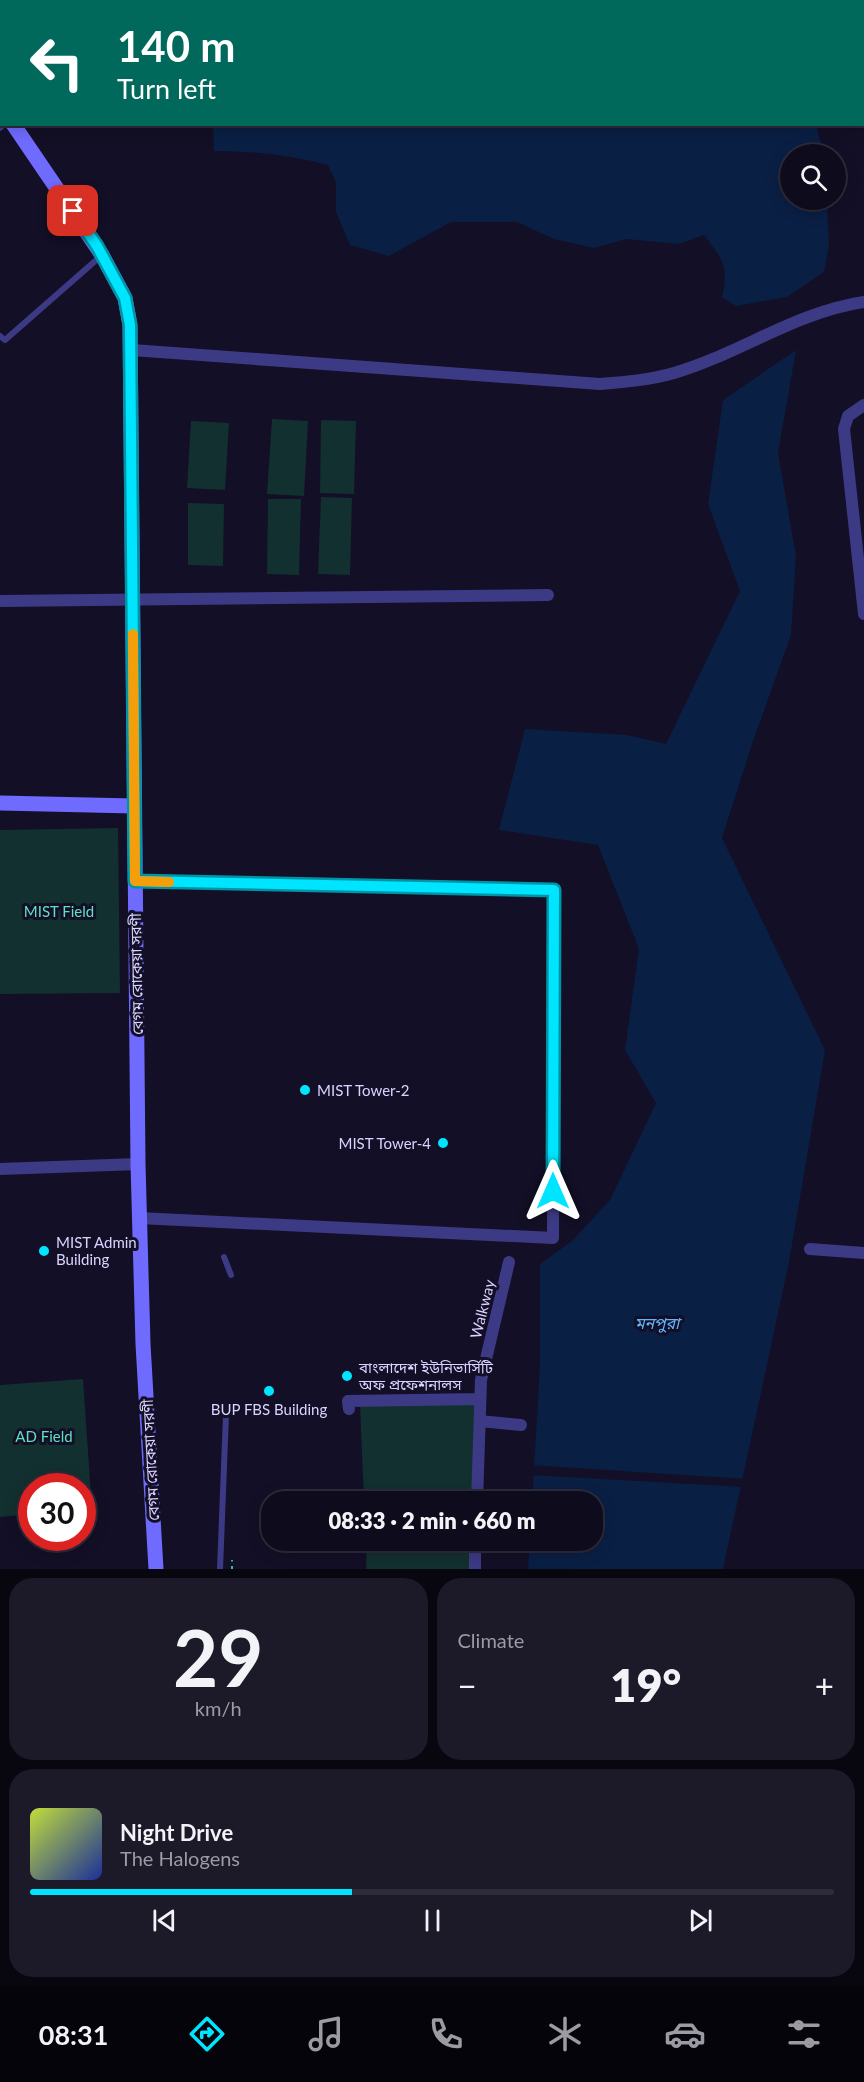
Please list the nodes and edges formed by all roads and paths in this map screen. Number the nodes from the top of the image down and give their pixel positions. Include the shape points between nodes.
1 (14, 126) edge
2 (102, 255) junction
3 (864, 302) edge
4 (0, 336) edge
5 (132, 350) junction
6 (864, 405) edge
7 (548, 595) dead end
8 (133, 599) junction
9 (0, 601) edge
10 (864, 614) edge
11 (0, 802) edge
12 (134, 806) junction
13 (135, 881) junction
14 (138, 1164) junction
15 (0, 1169) edge
16 (139, 1218) junction
17 (810, 1249) dead end
18 (864, 1253) edge
19 (224, 1257) dead end
20 (509, 1262) dead end
21 (231, 1275) dead end
22 (480, 1399) junction
23 (349, 1409) dead end
24 (226, 1415) dead end
25 (480, 1421) junction
26 (521, 1425) dead end
27 (477, 1491) edge
28 (476, 1551) edge
29 (232, 1560) dead end
30 (156, 1569) edge
31 (220, 1569) edge
32 (232, 1569) edge
33 (475, 1569) edge

1 - 2 street, বেগম রোকেয়া সরণী
2 - 4 lane via 5,340
2 - 5 street, বেগম রোকেয়া সরণী via 125,298
3 - 5 street via 834,306 674,373 600,384
5 - 8 street, বেগম রোকেয়া সরণী
6 - 10 street via 848,416 844,429
7 - 8 street
8 - 9 street
8 - 12 street, বেগম রোকেয়া সরণী
11 - 12 street
12 - 13 street, বেগম রোকেয়া সরণী
13 - 14 street, বেগম রোকেয়া সরণী
13 - 16 street via 554,890 553,1238
14 - 15 street
14 - 16 street, বেগম রোকেয়া সরণী
16 - 30 street, বেগম রোকেয়া সরণী
17 - 18 street
19 - 21 lane
20 - 22 street, Walkway
22 - 23 street via 348,1401
22 - 25 street, Walkway
24 - 31 lane
25 - 26 street
25 - 27 street, Walkway
28 - 33 street
29 - 32 path

